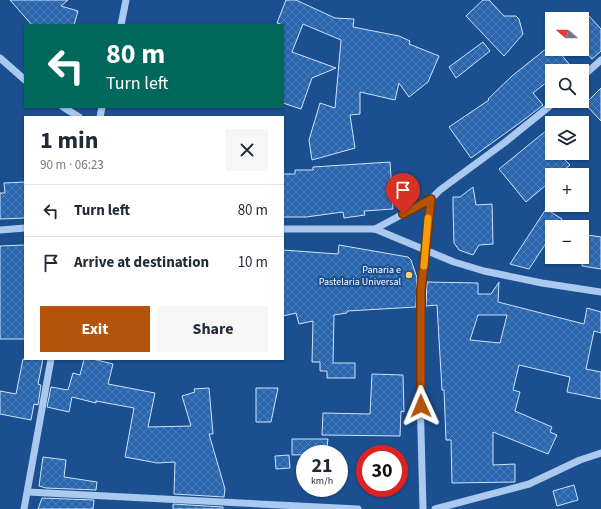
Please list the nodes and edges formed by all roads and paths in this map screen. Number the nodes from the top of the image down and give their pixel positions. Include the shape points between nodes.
1 (126, 0) edge
2 (120, 24) edge
3 (0, 58) edge
4 (601, 60) edge
5 (589, 71) edge
6 (24, 79) edge
7 (64, 108) edge
8 (547, 108) edge
9 (76, 116) edge
10 (431, 199) junction
11 (24, 228) edge
12 (284, 229) edge
13 (375, 229) junction
14 (0, 230) edge
15 (426, 249) junction
16 (601, 292) edge
17 (51, 360) edge
18 (601, 453) edge
19 (28, 492) junction
20 (24, 509) edge
21 (358, 509) edge
22 (423, 509) edge
23 (435, 509) edge

1 - 2 street
3 - 6 street
4 - 5 street
7 - 9 street
8 - 10 street
10 - 13 street
10 - 15 street
11 - 14 street
12 - 13 street
13 - 15 street
15 - 16 street via 454,262 484,271
15 - 22 street via 421,290
17 - 19 street
18 - 23 street via 529,484
19 - 20 street
19 - 21 street

